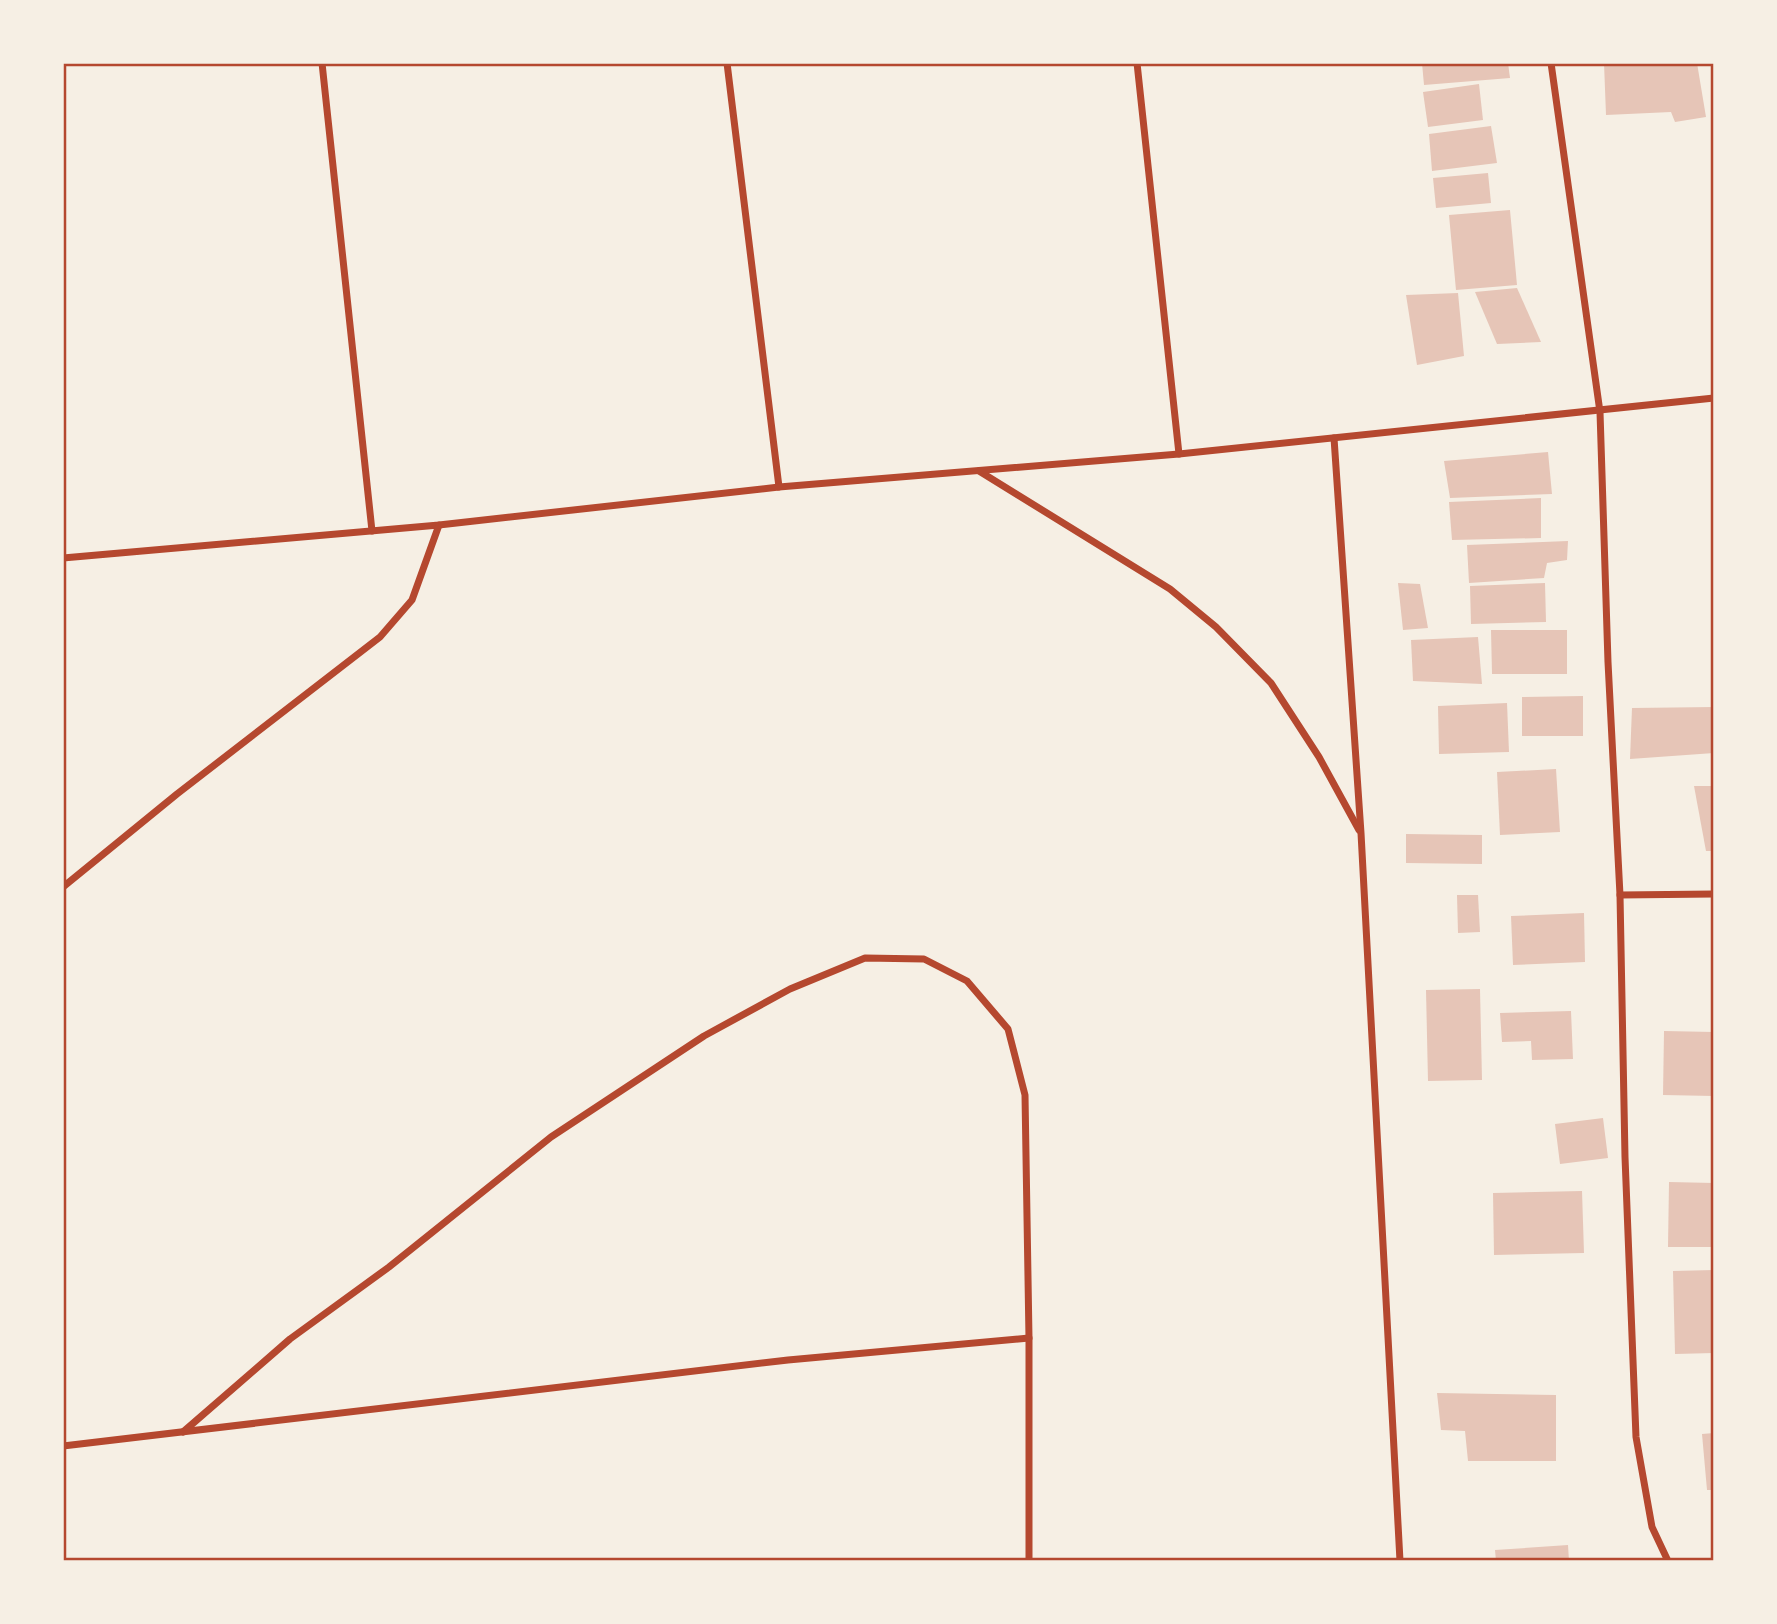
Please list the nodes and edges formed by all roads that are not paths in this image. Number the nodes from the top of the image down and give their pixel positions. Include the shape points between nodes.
1 (322, 63) edge
2 (727, 63) edge
3 (1137, 63) edge
4 (1551, 63) edge
5 (1714, 398) edge
6 (1600, 412) junction
7 (1334, 438) junction
8 (1179, 454) junction
9 (978, 470) junction
10 (779, 487) junction
11 (439, 525) junction
12 (372, 531) junction
13 (63, 558) edge
14 (1361, 834) junction
15 (63, 887) edge
16 (1714, 894) edge
17 (1620, 895) junction
18 (1029, 1338) junction
19 (183, 1432) junction
20 (63, 1446) edge
21 (1028, 1561) edge
22 (1400, 1561) edge
23 (1668, 1561) edge

1 - 12 street
2 - 10 street
3 - 8 street
4 - 6 street
5 - 6 street
6 - 7 street
6 - 17 street
7 - 8 street
7 - 14 street
8 - 9 street
9 - 10 street
9 - 14 street via 1170,589 1216,627 1271,683
10 - 11 street
11 - 12 street
11 - 15 street via 412,600 380,637
12 - 13 street
14 - 22 street
16 - 17 street
17 - 23 street via 1636,1437 1652,1527
18 - 19 street via 788,1360
18 - 19 street via 1026,1095 1008,1029 968,981 924,959 865,958 790,989 704,1037 551,1137 290,1339
18 - 21 street
19 - 20 street

